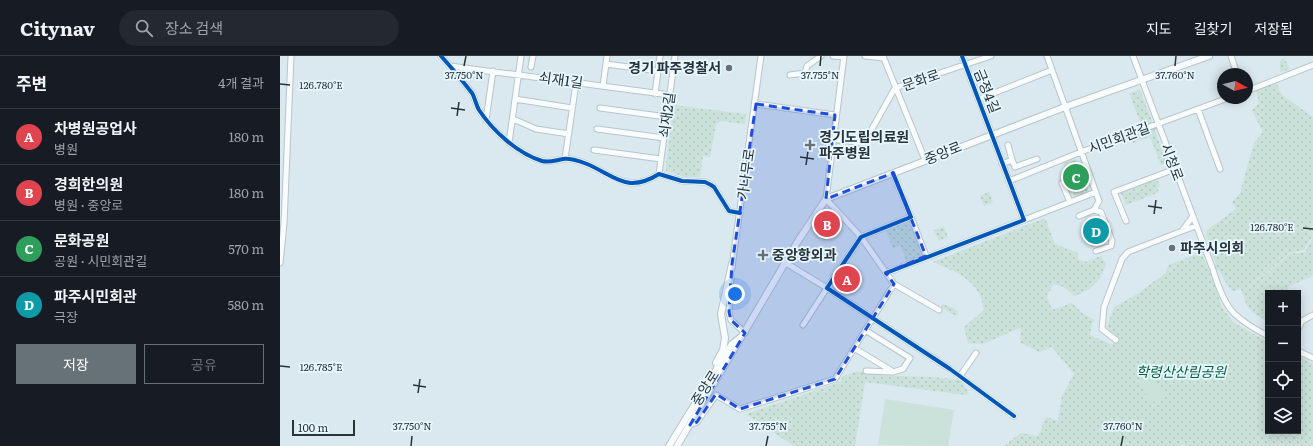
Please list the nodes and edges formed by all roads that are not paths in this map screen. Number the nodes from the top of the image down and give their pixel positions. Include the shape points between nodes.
1 (291, 56) edge
2 (441, 56) edge
3 (521, 56) edge
4 (532, 56) edge
5 (607, 56) edge
6 (660, 56) edge
7 (675, 56) edge
8 (762, 56) edge
9 (822, 56) edge
10 (833, 56) edge
11 (865, 56) edge
12 (962, 56) edge
13 (991, 56) edge
14 (1047, 56) edge
15 (1133, 56) edge
16 (1209, 56) edge
17 (1231, 56) edge
18 (844, 57) edge
19 (883, 57) edge
20 (606, 64) junction
21 (965, 65) junction
22 (1313, 65) edge
23 (450, 66) junction
24 (531, 67) dead end
25 (1235, 68) edge
26 (1052, 70) junction
27 (493, 71) junction
28 (658, 71) junction
29 (518, 74) junction
30 (790, 75) dead end
31 (1141, 79) junction
32 (576, 82) junction
33 (603, 86) junction
34 (895, 88) junction
35 (1253, 89) edge
36 (655, 94) junction
37 (670, 96) junction
38 (979, 99) junction
39 (515, 100) junction
40 (1217, 102) edge
41 (756, 104) junction
42 (1065, 106) junction
43 (572, 108) junction
44 (600, 108) dead end
45 (1198, 109) junction
46 (835, 115) junction
47 (667, 117) junction
48 (512, 119) junction
49 (486, 120) junction
50 (1157, 124) junction
51 (597, 129) dead end
52 (569, 134) junction
53 (993, 134) junction
54 (664, 138) junction
55 (832, 139) junction
56 (509, 143) junction
57 (1008, 145) dead end
58 (594, 150) dead end
59 (1081, 152) junction
60 (565, 159) junction
61 (661, 159) junction
62 (1037, 159) dead end
63 (925, 160) junction
64 (1012, 160) junction
65 (1002, 164) junction
66 (1175, 168) junction
67 (1220, 169) dead end
68 (893, 173) junction
69 (659, 174) junction
70 (1009, 181) junction
71 (1062, 183) dead end
72 (1096, 192) junction
73 (826, 199) junction
74 (1070, 202) junction
75 (1094, 210) junction
76 (740, 213) junction
77 (1079, 216) dead end
78 (1193, 216) junction
79 (911, 217) junction
80 (1024, 220) junction
81 (1126, 221) dead end
82 (1196, 226) junction
83 (1182, 231) junction
84 (861, 237) junction
85 (1096, 251) dead end
86 (926, 256) junction
87 (280, 263) edge
88 (786, 263) junction
89 (732, 264) junction
90 (886, 272) junction
91 (894, 284) junction
92 (827, 288) junction
93 (939, 310) dead end
94 (1313, 315) edge
95 (873, 318) junction
96 (803, 325) dead end
97 (1300, 326) edge
98 (865, 330) junction
99 (746, 333) junction
100 (1265, 334) edge
101 (1116, 340) dead end
102 (854, 348) junction
103 (1301, 352) edge
104 (976, 353) dead end
105 (1313, 358) edge
106 (866, 371) dead end
107 (893, 372) junction
108 (960, 376) junction
109 (704, 388) junction
110 (1014, 416) dead end
111 (690, 425) junction
112 (669, 446) edge
113 (677, 446) edge

1 - 87 street
2 - 23 street
3 - 29 street, 쇠재1길
4 - 24 street
5 - 20 street
6 - 28 street
7 - 37 street, 쇠재2길
8 - 41 street, 가나무로
9 - 30 street via 807,66 805,73
10 - 18 street
11 - 19 street
12 - 21 street, 금정4길
13 - 21 street, 문화로
14 - 26 street
15 - 31 street, 시청로
16 - 31 main road, 중앙로
17 - 25 street
18 - 46 street
19 - 34 street
20 - 28 street
20 - 33 street
21 - 34 street, 문화로
21 - 38 street, 금정4길
22 - 35 street
23 - 27 street
23 - 49 street via 473,95
26 - 38 street, 금정4길
26 - 42 street
27 - 29 street
27 - 49 street
28 - 36 street
29 - 32 street, 쇠재1길
29 - 39 street, 쇠재1길
31 - 42 main road, 중앙로
31 - 50 street, 시청로
32 - 33 street, 쇠재1길
32 - 43 street
33 - 36 street, 쇠재1길
34 - 55 street, 문화로 via 864,143
34 - 63 street
36 - 37 street, 쇠재1길
37 - 47 street, 쇠재2길
38 - 53 street, 금정4길
39 - 43 street, 쇠재1길
39 - 48 street, 쇠재1길
40 - 45 street, 시민회관길
41 - 46 street
41 - 76 street, 가나무로
42 - 53 main road, 중앙로
42 - 59 street
43 - 52 street
44 - 47 street
45 - 50 street, 시민회관길
45 - 67 street
46 - 55 street
47 - 54 street, 쇠재2길
48 - 52 street via 536,129
48 - 56 street, 쇠재1길
49 - 56 street
50 - 59 street, 시민회관길
50 - 66 street, 시청로
51 - 54 street
52 - 60 street
53 - 63 main road, 중앙로
53 - 65 street, 금정4길
54 - 61 street, 쇠재2길
55 - 73 street
56 - 60 street via 542,161
57 - 64 street
58 - 61 street
59 - 70 street, 시민회관길
59 - 72 street
60 - 69 street via 578,160 614,179 629,183
61 - 69 street, 쇠재2길
62 - 64 street via 1015,167
63 - 68 main road, 중앙로
64 - 65 street
65 - 70 street, 금정4길
66 - 78 street, 시청로
66 - 81 street via 1114,192
68 - 73 main road, 중앙로
68 - 79 street
69 - 76 street via 682,181 705,182 714,187 729,211
70 - 80 street, 금정4길
71 - 74 street
72 - 74 street
72 - 75 street via 1099,201
73 - 84 street
73 - 88 main road, 중앙로
74 - 80 street
75 - 77 street
75 - 85 street via 1101,212 1112,241 1111,246
76 - 89 street, 가나무로
78 - 82 street, 시청로
78 - 83 street
79 - 84 street
79 - 86 street
80 - 86 street
82 - 83 street
82 - 100 street, 시청로 via 1220,293 1231,311 1247,325
83 - 101 street via 1128,252 1122,258 1104,307 1102,329
84 - 90 street
84 - 92 street
86 - 90 street
88 - 92 street
88 - 99 main road, 중앙로
89 - 99 street, 가나무로 via 729,312 731,320
89 - 109 main road via 721,314 725,338 723,350
90 - 91 street
91 - 93 street
91 - 95 street
92 - 95 street
92 - 96 street
94 - 97 street via 1302,321
95 - 98 street
95 - 108 street
98 - 102 street
98 - 107 street via 910,358 903,369
99 - 109 main road, 중앙로 via 732,344
99 - 111 main road, 중앙로
102 - 107 street
102 - 111 street via 835,379 740,408 716,395 697,422
103 - 105 street
104 - 108 street
106 - 107 street
108 - 110 street
109 - 112 main road, 중앙로
111 - 113 main road, 중앙로

